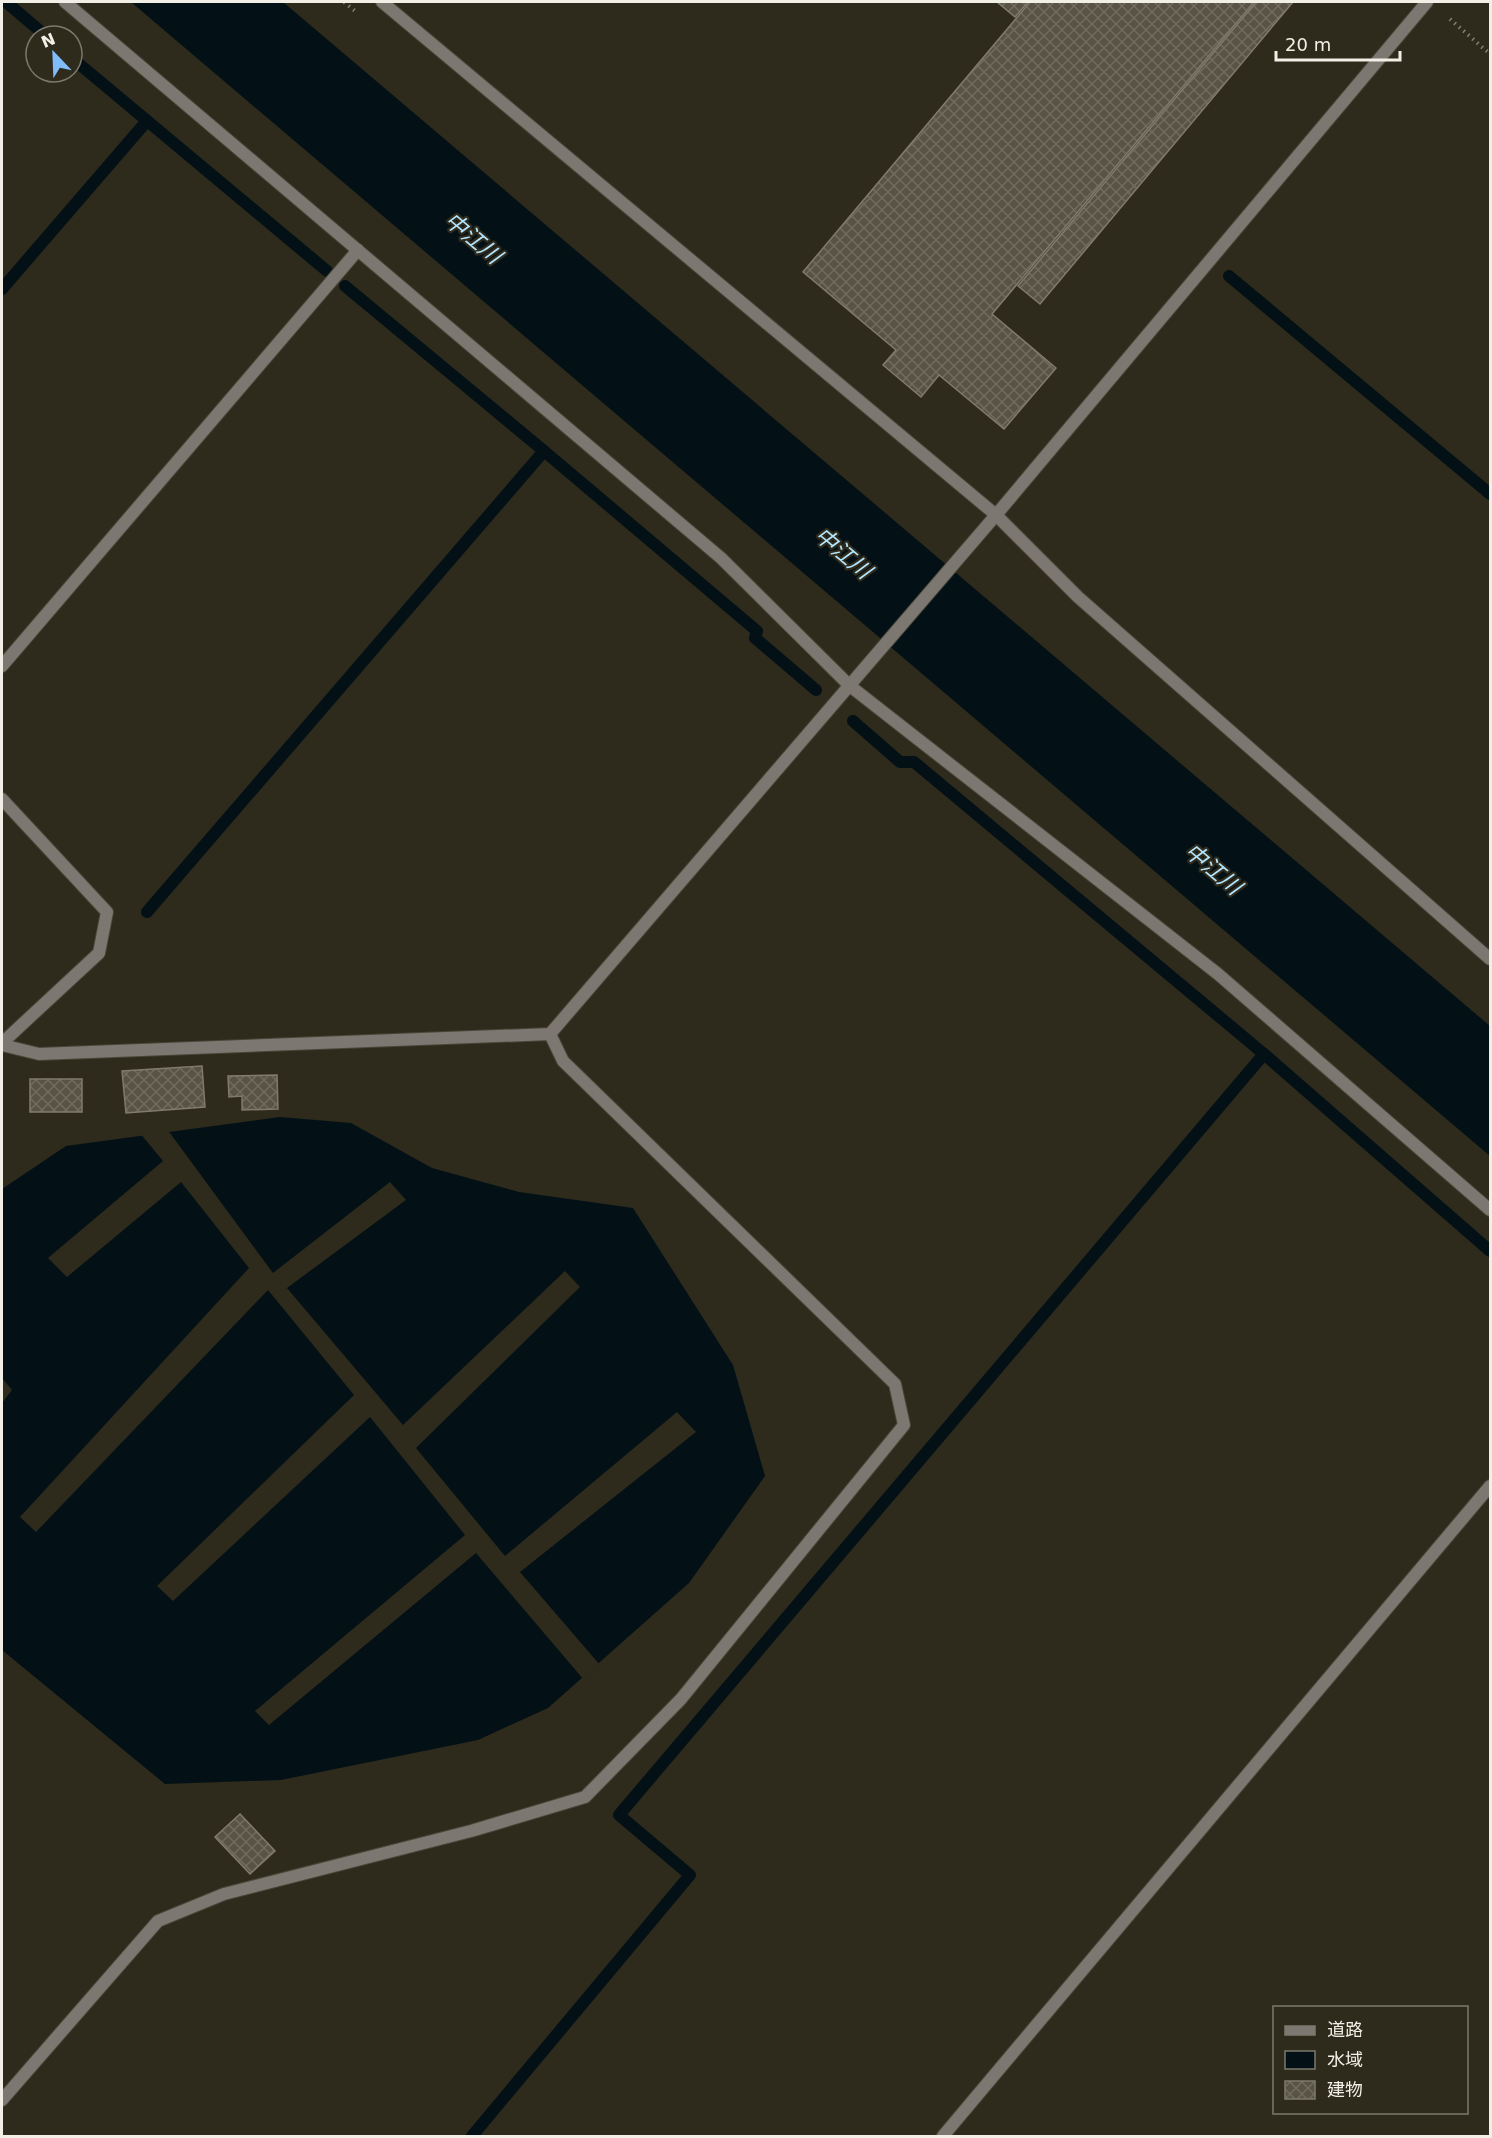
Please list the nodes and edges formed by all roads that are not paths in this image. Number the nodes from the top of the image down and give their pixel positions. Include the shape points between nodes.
1 (65, 2) edge
2 (382, 2) edge
3 (1427, 2) edge
4 (358, 250) junction
5 (996, 514) junction
6 (2, 666) edge
7 (850, 686) junction
8 (2, 799) edge
9 (1491, 959) edge
10 (550, 1034) junction
11 (2, 1044) edge
12 (1491, 1210) edge
13 (1491, 1486) edge
14 (2, 2100) edge
15 (943, 2136) edge

1 - 4 street
2 - 5 street
3 - 5 street
4 - 6 street
4 - 7 street via 721,558
5 - 7 street
5 - 9 street via 1078,597
7 - 10 street
7 - 12 street via 1218,974
8 - 11 street via 107,912 99,953
10 - 11 street via 39,1054
10 - 14 street via 563,1061 895,1384 904,1425 681,1699 585,1797 471,1831 224,1894 158,1921
13 - 15 street

